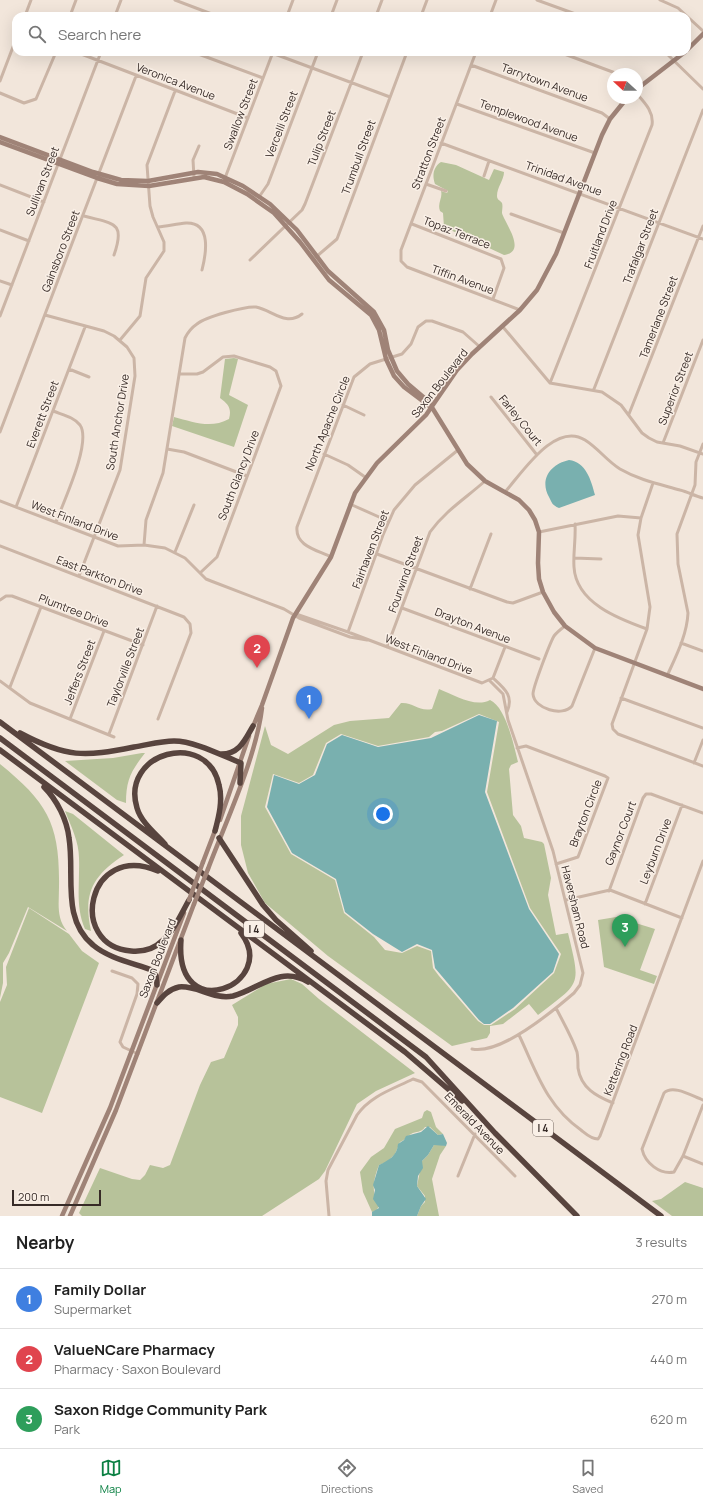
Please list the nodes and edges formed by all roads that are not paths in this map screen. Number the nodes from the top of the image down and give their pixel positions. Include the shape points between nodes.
1 (31, 0) edge
2 (76, 0) edge
3 (121, 0) edge
4 (175, 0) edge
5 (292, 0) edge
6 (337, 0) edge
7 (382, 0) edge
8 (427, 0) edge
9 (496, 0) edge
10 (537, 0) edge
11 (660, 0) edge
12 (26, 12) edge
13 (72, 12) edge
14 (116, 12) edge
15 (206, 12) edge
16 (288, 12) edge
17 (332, 12) edge
18 (378, 12) edge
19 (422, 12) edge
20 (492, 12) edge
21 (570, 12) edge
22 (682, 12) edge
23 (691, 21) edge
24 (703, 33) edge
25 (691, 46) edge
26 (12, 50) edge
27 (54, 56) edge
28 (86, 56) edge
29 (100, 56) edge
30 (204, 56) edge
31 (272, 56) edge
32 (281, 56) edge
33 (316, 56) edge
34 (361, 56) edge
35 (405, 56) edge
36 (474, 56) edge
37 (570, 56) edge
38 (669, 56) edge
39 (679, 56) edge
40 (98, 61) junction
41 (673, 61) junction
42 (471, 65) junction
43 (312, 67) junction
44 (607, 70) edge
45 (136, 76) junction
46 (263, 78) junction
47 (0, 81) edge
48 (351, 82) junction
49 (643, 84) edge
50 (703, 89) edge
51 (175, 91) junction
52 (0, 93) edge
53 (390, 97) junction
54 (643, 101) edge
55 (457, 104) junction
56 (622, 104) edge
57 (703, 110) edge
58 (248, 118) junction
59 (610, 119) junction
60 (0, 137) edge
61 (0, 142) edge
62 (441, 143) junction
63 (198, 146) dead end
64 (595, 153) junction
65 (59, 161) junction
66 (489, 161) junction
67 (193, 175) junction
68 (98, 176) junction
69 (484, 176) dead end
70 (225, 179) junction
71 (149, 184) junction
72 (426, 184) junction
73 (0, 185) edge
74 (446, 191) dead end
75 (579, 193) junction
76 (258, 198) junction
77 (44, 202) junction
78 (619, 208) junction
79 (511, 214) dead end
80 (84, 216) junction
81 (659, 223) junction
82 (288, 224) junction
83 (412, 224) junction
84 (703, 226) edge
85 (158, 227) junction
86 (0, 230) edge
87 (564, 233) junction
88 (698, 237) junction
89 (703, 239) edge
90 (29, 241) junction
91 (114, 255) dead end
92 (314, 257) junction
93 (250, 260) dead end
94 (401, 261) joint
95 (202, 270) dead end
96 (0, 281) edge
97 (12, 285) junction
98 (493, 299) junction
99 (520, 310) junction
100 (302, 314) dead end
101 (45, 315) junction
102 (0, 316) edge
103 (503, 326) junction
104 (85, 327) junction
105 (120, 340) junction
106 (703, 340) edge
107 (480, 347) junction
108 (391, 357) junction
109 (386, 359) junction
110 (69, 369) junction
111 (179, 374) junction
112 (89, 376) dead end
113 (550, 383) junction
114 (594, 389) junction
115 (491, 397) dead end
116 (343, 405) junction
117 (432, 408) junction
118 (53, 411) junction
119 (629, 414) junction
120 (364, 415) dead end
121 (0, 432) edge
122 (663, 443) junction
123 (703, 444) edge
124 (167, 449) junction
125 (458, 450) junction
126 (324, 454) junction
127 (701, 454) edge
128 (537, 455) junction
129 (247, 476) junction
130 (365, 477) junction
131 (485, 481) junction
132 (653, 483) junction
133 (505, 492) junction
134 (692, 494) junction
135 (703, 498) edge
136 (0, 501) edge
137 (350, 504) junction
138 (194, 505) dead end
139 (16, 507) junction
140 (641, 518) junction
141 (388, 521) junction
142 (56, 522) junction
143 (575, 524) junction
144 (539, 532) junction
145 (491, 534) dead end
146 (94, 537) junction
147 (144, 545) junction
148 (0, 546) edge
149 (176, 552) junction
150 (377, 554) junction
151 (331, 557) junction
152 (574, 558) junction
153 (600, 559) dead end
154 (417, 569) junction
155 (200, 573) junction
156 (79, 576) junction
157 (470, 589) junction
158 (543, 592) junction
159 (0, 600) edge
160 (157, 606) junction
161 (41, 607) junction
162 (402, 608) junction
163 (295, 614) junction
164 (565, 626) junction
165 (647, 629) junction
166 (104, 631) junction
167 (348, 632) junction
168 (350, 637) junction
169 (366, 640) junction
170 (681, 643) junction
171 (143, 645) junction
172 (387, 647) junction
173 (505, 647) junction
174 (595, 648) junction
175 (703, 651) edge
176 (538, 659) dead end
177 (634, 664) junction
178 (667, 676) junction
179 (490, 680) junction
180 (0, 681) edge
181 (10, 687) junction
182 (703, 689) edge
183 (621, 698) junction
184 (262, 704) junction
185 (70, 719) junction
186 (158, 719) dead end
187 (3, 724) edge
188 (252, 726) junction
189 (703, 728) edge
190 (109, 734) junction
191 (114, 737) dead end
192 (0, 738) edge
193 (703, 740) edge
194 (517, 748) junction
195 (0, 750) edge
196 (217, 754) junction
197 (241, 763) junction
198 (694, 763) junction
199 (703, 766) edge
200 (33, 775) junction
201 (240, 783) junction
202 (682, 805) junction
203 (703, 813) edge
204 (216, 831) junction
205 (219, 838) junction
206 (174, 854) junction
207 (703, 861) edge
208 (556, 864) junction
209 (173, 880) junction
210 (609, 890) junction
211 (566, 900) junction
212 (192, 902) junction
213 (645, 904) junction
214 (682, 918) junction
215 (236, 927) junction
216 (181, 940) junction
217 (320, 961) junction
218 (112, 971) dead end
219 (157, 985) junction
220 (326, 993) junction
221 (157, 1003) junction
222 (556, 1008) junction
223 (519, 1035) junction
224 (472, 1049) dead end
225 (131, 1051) junction
226 (138, 1054) junction
227 (703, 1100) edge
228 (613, 1103) junction
229 (703, 1105) edge
230 (496, 1133) junction
231 (475, 1134) junction
232 (95, 1145) junction
233 (90, 1156) junction
234 (684, 1156) junction
235 (96, 1158) junction
236 (703, 1164) edge
237 (90, 1172) junction
238 (458, 1176) dead end
239 (515, 1176) dead end
240 (62, 1216) edge
241 (70, 1216) edge
242 (329, 1216) edge
243 (577, 1216) edge
244 (661, 1216) edge

1 - 12 street
2 - 13 street
3 - 14 street
4 - 15 street
5 - 16 street
6 - 17 street
7 - 18 street
8 - 19 street
9 - 20 street
10 - 21 street
11 - 22 street
23 - 24 street
24 - 25 main road
26 - 47 street
27 - 52 street via 36,99 32,102 24,102
28 - 40 street, Veronica Avenue
29 - 40 street, Sullivan Street
30 - 46 street
31 - 46 street, Swallow Street
32 - 43 street
33 - 43 street, Vercelli Street
34 - 48 street, Tulip Street
35 - 53 street, Trumbull Street
36 - 42 street, Stratton Street
37 - 44 street
38 - 41 street
39 - 41 main road
40 - 45 street, Veronica Avenue
40 - 65 street, Sullivan Street
41 - 49 main road
41 - 50 street
42 - 55 street, Stratton Street
42 - 59 street, Tarrytown Avenue via 602,112
43 - 48 street
43 - 76 street, Vercelli Street via 268,184
45 - 51 street, Veronica Avenue
45 - 68 street, Gainsboro Street
46 - 58 street, Swallow Street
48 - 53 street
48 - 82 street, Tulip Street via 305,204
51 - 58 street, Veronica Avenue
51 - 71 street via 148,166
53 - 92 street, Trumbull Street via 337,239
54 - 78 street, Fruitland Drive via 653,120
55 - 62 street, Stratton Street
55 - 64 street, Templewood Avenue
56 - 59 main road, Saxon Boulevard
57 - 81 street, Trafalgar Street
58 - 70 street, Swallow Street
59 - 64 main road, Saxon Boulevard
60 - 65 main road
61 - 65 main road
62 - 66 street, Trinidad Avenue
62 - 72 street, Stratton Street
63 - 67 street via 192,160
64 - 75 main road, Saxon Boulevard
65 - 68 main road
65 - 77 street, Sullivan Street
66 - 69 street
66 - 75 street, Trinidad Avenue
67 - 70 main road
67 - 71 main road via 166,184
68 - 71 main road via 124,185
68 - 80 street, Gainsboro Street
70 - 76 main road
71 - 85 street via 150,206
72 - 74 street
72 - 83 street, Stratton Street
73 - 77 street
75 - 78 street, Trinidad Avenue
75 - 87 main road, Saxon Boulevard
76 - 82 main road
77 - 90 street, Sullivan Street
78 - 81 street, Trinidad Avenue
78 - 113 street, Fruitland Drive
79 - 87 street
80 - 91 street via 108,223 118,230 120,237
80 - 101 street, Gainsboro Street
81 - 88 street, Trinidad Avenue
81 - 114 street, Trafalgar Street
82 - 92 main road
82 - 93 street, Tulip Street
83 - 94 street, Stratton Street via 401,250
83 - 98 street, Topaz Terrace via 501,259 504,268
84 - 88 street, Tamerlane Street
85 - 95 street via 188,223 197,226 206,240
85 - 105 street via 164,242 164,251 146,278 140,316
86 - 90 street
87 - 99 main road, Saxon Boulevard via 547,273
88 - 89 street, Trinidad Avenue
88 - 119 street, Tamerlane Street
90 - 97 street, Sullivan Street
92 - 108 main road via 376,315 384,330
92 - 109 main road via 336,286 371,315 379,330
94 - 98 street, Tiffin Avenue via 407,267
96 - 97 street
97 - 102 street, Sullivan Street
98 - 99 street, Tiffin Avenue
99 - 103 main road, Saxon Boulevard
100 - 111 street via 298,318 284,319 246,306 198,323 189,330 185,338
101 - 104 street
101 - 121 street, Gainsboro Street
103 - 107 main road, Saxon Boulevard
103 - 113 street
104 - 105 street via 104,331
104 - 110 street, Everett Street
105 - 146 street, South Anchor Drive via 134,358 135,376 120,470
106 - 122 street, Superior Street
107 - 108 street, North Apache Circle via 463,332 426,321 415,331 408,349
107 - 117 main road, Saxon Boulevard via 457,370
108 - 109 street, North Apache Circle
108 - 117 main road via 400,375 428,401
109 - 116 street, North Apache Circle via 359,371 351,382
109 - 117 main road via 401,384
110 - 112 street
110 - 118 street, Everett Street
111 - 124 street
111 - 129 street, South Glancy Drive via 197,374 223,357 234,356 276,371 280,378 279,393
113 - 114 street
114 - 119 street via 614,398
115 - 128 street, Farley Court
116 - 120 street
116 - 126 street, North Apache Circle
117 - 125 main road
117 - 130 main road, Saxon Boulevard
118 - 139 street, Everett Street
118 - 142 street via 74,419 81,426 83,436 80,457
119 - 122 street via 642,433
122 - 127 street
123 - 127 street
124 - 129 street via 184,452
124 - 147 street via 160,484 146,520
125 - 131 main road via 467,464
125 - 141 street, Fairhaven Street via 415,485
126 - 130 street via 348,465
126 - 151 street, North Apache Circle via 297,527 298,538 304,544
127 - 134 street via 696,462
128 - 132 street via 556,439 576,436 584,439 620,468
128 - 133 street
129 - 155 street, South Glancy Drive via 217,557
130 - 137 main road, Saxon Boulevard
131 - 133 main road
131 - 154 street, Fourwind Street via 438,521 423,547
132 - 134 street
132 - 140 street
133 - 144 main road via 529,510
134 - 135 street
134 - 170 street via 677,534 678,564 688,613
136 - 139 street, West Finland Drive
137 - 141 street
137 - 151 main road, Saxon Boulevard
138 - 149 street
139 - 142 street, West Finland Drive
140 - 143 street via 618,516
140 - 165 street via 638,535 650,607
141 - 150 street, Fairhaven Street
142 - 146 street, West Finland Drive
143 - 144 street
143 - 152 street
144 - 158 main road via 539,579
145 - 157 street
146 - 147 street, West Finland Drive via 125,547
146 - 156 street, South Anchor Drive
147 - 149 street, West Finland Drive
148 - 156 street, East Parkton Drive
149 - 155 street, West Finland Drive
150 - 154 street
150 - 167 street, Fairhaven Street
151 - 163 main road, Saxon Boulevard
152 - 153 street
152 - 165 street via 577,579 586,594 604,611
154 - 157 street
154 - 162 street, Fourwind Street
155 - 163 street, West Finland Drive via 211,581
156 - 160 street, East Parkton Drive
157 - 158 street via 513,603
158 - 164 main road
159 - 161 street, Plumtree Drive via 12,596
160 - 171 street, Taylorville Street
160 - 186 street, East Parkton Drive via 184,617 190,624 190,633
161 - 166 street, Plumtree Drive
161 - 181 street
162 - 172 street, Fourwind Street
162 - 173 street, Drayton Avenue
163 - 167 street, West Finland Drive
163 - 168 street, West Finland Drive via 299,618
163 - 184 main road, Saxon Boulevard
164 - 174 main road
164 - 174 street via 553,638 534,690 534,698 539,705 557,712 567,711 572,706
165 - 177 street
166 - 171 street, Plumtree Drive
166 - 185 street, Jeffers Street
167 - 168 street
167 - 169 street, West Finland Drive
168 - 169 street, West Finland Drive
169 - 172 street, West Finland Drive
170 - 175 street
170 - 178 street
171 - 190 street, Taylorville Street
172 - 179 street, West Finland Drive via 477,682
173 - 176 street, Drayton Avenue
173 - 179 street
174 - 177 main road
177 - 178 main road
177 - 183 street
178 - 182 main road
179 - 194 street, Haversham Road via 503,694
180 - 181 street
181 - 185 street via 30,703
183 - 189 street
183 - 198 street via 613,718 613,729 618,734
184 - 188 main road, Saxon Boulevard
184 - 201 main road, Saxon Boulevard via 260,722
185 - 190 street
187 - 196 highway via 34,741 62,752 96,754 174,741
187 - 206 highway, I 4
188 - 196 highway via 238,748 228,753
188 - 197 main road, Saxon Boulevard
190 - 191 street
192 - 230 highway, I 4 via 426,1057
193 - 198 street
194 - 208 street, Haversham Road
194 - 208 street, Brayton Circle via 526,746 608,778 578,857
195 - 200 highway
196 - 197 highway
197 - 201 highway
197 - 204 main road, Saxon Boulevard
198 - 199 street
200 - 209 highway
200 - 219 highway via 50,793 61,813 69,837 76,923 87,939 101,951 152,970
201 - 205 main road, Saxon Boulevard
202 - 203 street, Gaynor Court
202 - 210 street, Gaynor Court via 646,794
202 - 213 street, Leyburn Drive
204 - 206 highway via 220,809 220,786 209,765 204,760 184,753 167,753 158,757 147,765 140,776 135,800 143,820
204 - 212 main road, Saxon Boulevard, bridge via 203,862
205 - 212 main road, Saxon Boulevard, bridge
205 - 217 highway via 263,905
206 - 217 highway, I 4
207 - 214 street, Kettering Road
208 - 211 street, Haversham Road
209 - 212 highway via 140,865 127,866 111,872 99,885 92,902 94,920 101,934 112,945 123,949 150,949 166,938
209 - 215 highway
210 - 211 street
210 - 213 street
211 - 222 street, Haversham Road via 582,965 582,977 578,989
212 - 216 main road, Saxon Boulevard
212 - 219 main road, Saxon Boulevard
213 - 214 street
214 - 228 street, Kettering Road
215 - 216 highway via 248,944 249,963 240,979 222,989 205,989 188,977 181,964
215 - 220 highway
216 - 221 main road, Saxon Boulevard
217 - 244 highway, I 4
218 - 225 street via 132,978 138,984 137,994 120,1042
219 - 225 main road, Saxon Boulevard
220 - 221 highway via 305,981 287,976 275,977 224,997 180,987 168,992
220 - 230 highway via 449,1088
221 - 226 main road, Saxon Boulevard
222 - 223 street, Haversham Road
222 - 228 street via 577,1053 580,1073 587,1089
223 - 224 street, Haversham Road via 480,1051
223 - 228 street, Kettering Road via 550,1100 565,1118 591,1137 600,1136
225 - 226 street
225 - 232 main road, Saxon Boulevard
226 - 235 main road, Saxon Boulevard
227 - 234 street via 674,1089 666,1091 661,1097 642,1149 644,1158 663,1172 674,1172
229 - 234 street
230 - 243 highway, I 4
231 - 238 street
231 - 239 street, Emerald Avenue
231 - 242 street, Emerald Avenue via 422,1082 413,1079 371,1100 363,1106 328,1170 326,1181
232 - 233 main road, Saxon Boulevard
232 - 235 main road
233 - 237 main road
233 - 240 main road, Saxon Boulevard
234 - 236 street
235 - 237 main road, Saxon Boulevard
237 - 241 main road, Saxon Boulevard

